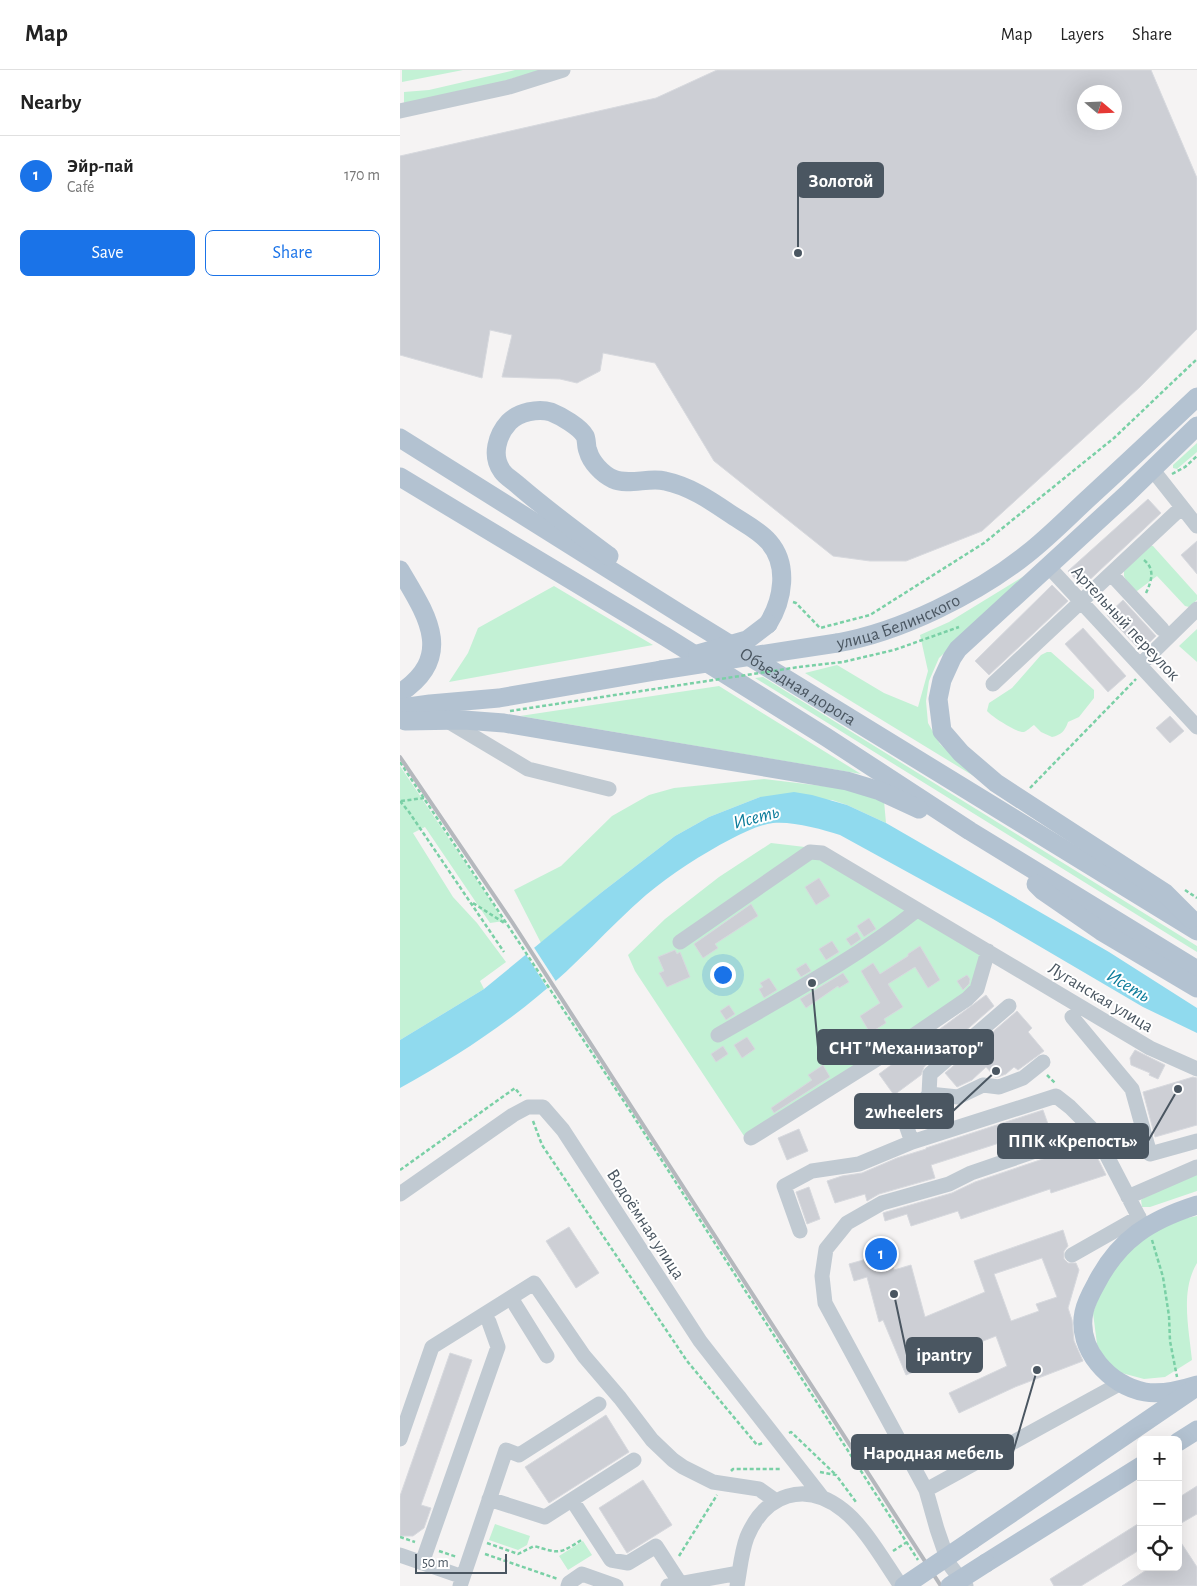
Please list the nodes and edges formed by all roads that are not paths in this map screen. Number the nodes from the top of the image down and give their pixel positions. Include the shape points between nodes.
1 (563, 70) edge
2 (400, 111) edge
3 (1197, 397) edge
4 (1197, 426) edge
5 (400, 438) edge
6 (1152, 469) junction
7 (400, 477) edge
8 (1182, 507) junction
9 (1197, 526) edge
10 (1048, 566) junction
11 (400, 570) edge
12 (1111, 574) junction
13 (1081, 601) junction
14 (1197, 609) edge
15 (682, 615) junction
16 (1162, 629) dead end
17 (1142, 668) junction
18 (661, 670) junction
19 (993, 684) dead end
20 (400, 693) edge
21 (402, 717) edge
22 (446, 720) junction
23 (1197, 726) edge
24 (609, 789) dead end
25 (970, 831) junction
26 (1001, 850) junction
27 (917, 910) junction
28 (1197, 925) edge
29 (1197, 931) edge
30 (680, 942) dead end
31 (988, 951) junction
32 (1197, 970) edge
33 (1197, 988) edge
34 (1009, 1006) dead end
35 (1072, 1018) dead end
36 (718, 1036) dead end
37 (1043, 1062) dead end
38 (1197, 1069) edge
39 (929, 1094) junction
40 (1143, 1129) junction
41 (1097, 1136) junction
42 (752, 1138) dead end
43 (1197, 1141) edge
44 (912, 1142) junction
45 (1197, 1167) edge
46 (400, 1194) edge
47 (1128, 1197) junction
48 (1197, 1205) edge
49 (1142, 1222) junction
50 (800, 1231) dead end
51 (1072, 1255) dead end
52 (511, 1298) junction
53 (484, 1315) junction
54 (547, 1356) dead end
55 (1121, 1383) junction
56 (1192, 1387) edge
57 (599, 1404) dead end
58 (1197, 1430) edge
59 (400, 1439) edge
60 (1182, 1439) edge
61 (955, 1454) dead end
62 (634, 1460) dead end
63 (962, 1469) junction
64 (1137, 1469) edge
65 (926, 1490) junction
66 (822, 1497) junction
67 (489, 1499) junction
68 (572, 1500) junction
69 (776, 1501) junction
70 (400, 1556) edge
71 (422, 1563) junction
72 (738, 1579) edge
73 (461, 1582) edge
74 (569, 1584) edge
75 (674, 1584) edge
76 (616, 1586) edge
77 (902, 1586) edge
78 (950, 1586) edge
79 (966, 1586) edge

1 - 2 street via 509,87
3 - 18 main road, улица Белинского, bridge via 1028,554 988,582 946,605 859,639
4 - 6 main road
5 - 15 main road, Объездная дорога
6 - 8 street
6 - 10 main road
7 - 25 main road, Объездная дорога via 666,637
8 - 9 street
8 - 12 street
10 - 13 street, Артельный переулок
10 - 28 main road via 964,643 952,658 938,699 942,731 961,753 996,783 1164,893
11 - 20 main road via 422,607 431,636 430,654 424,670 415,683
12 - 13 street
12 - 16 street
13 - 17 street, Артельный переулок
13 - 19 street
14 - 17 street
15 - 18 main road, bridge via 645,581 546,510 502,472 496,447 509,422 533,411 550,412 565,419 585,436 588,452 597,466 613,479 652,478 683,486 762,536 774,549 782,584 778,604 768,624 747,640 681,658
15 - 29 main road, Объездная дорога
17 - 23 street, Артельный переулок
18 - 21 main road, улица Белинского via 505,702 430,704
21 - 22 main road
22 - 24 street via 528,769
22 - 25 main road via 504,723 847,781 880,791
25 - 26 main road, Объездная дорога
26 - 32 main road
26 - 33 main road via 1043,891 1101,931
27 - 30 street, Луганская улица via 822,853 810,852
27 - 31 street, Луганская улица
27 - 36 street via 821,976
31 - 38 street, Луганская улица via 1150,1048
31 - 42 street via 977,989 967,999
34 - 39 street via 930,1074
35 - 40 street via 1132,1089
37 - 39 street via 1023,1078 998,1087 982,1086 958,1097
39 - 44 street via 906,1125
40 - 41 street
40 - 43 street via 1150,1154
41 - 44 street via 1070,1106 1056,1096
41 - 47 street
41 - 65 street via 882,1203 847,1223 826,1248 822,1276 825,1303
44 - 50 street via 859,1164 812,1171 784,1186
45 - 47 street
46 - 66 street, Водоёмная улица via 499,1124 528,1107 543,1107 563,1130 700,1341
47 - 49 street
48 - 49 main road
49 - 51 street
49 - 55 main road via 1116,1251 1083,1312 1082,1324 1088,1348 1107,1373
52 - 53 street
52 - 54 street
52 - 69 street via 534,1283 584,1356 652,1440 673,1460 701,1477 759,1489
53 - 59 street via 432,1347
53 - 71 street via 498,1347
55 - 56 main road via 1146,1392
55 - 63 street
56 - 77 main road, bridge
57 - 67 street via 530,1456 506,1450
58 - 60 main road
61 - 63 street
62 - 68 street
63 - 65 street
64 - 78 main road, bridge
65 - 79 street via 949,1564
66 - 69 street via 803,1493
66 - 77 street via 843,1510 858,1525
67 - 68 street via 545,1517
67 - 73 street
68 - 75 street via 611,1560 628,1564 656,1546
69 - 72 street via 756,1519 751,1529
70 - 71 street
71 - 73 street
72 - 75 street
74 - 76 street via 582,1574

